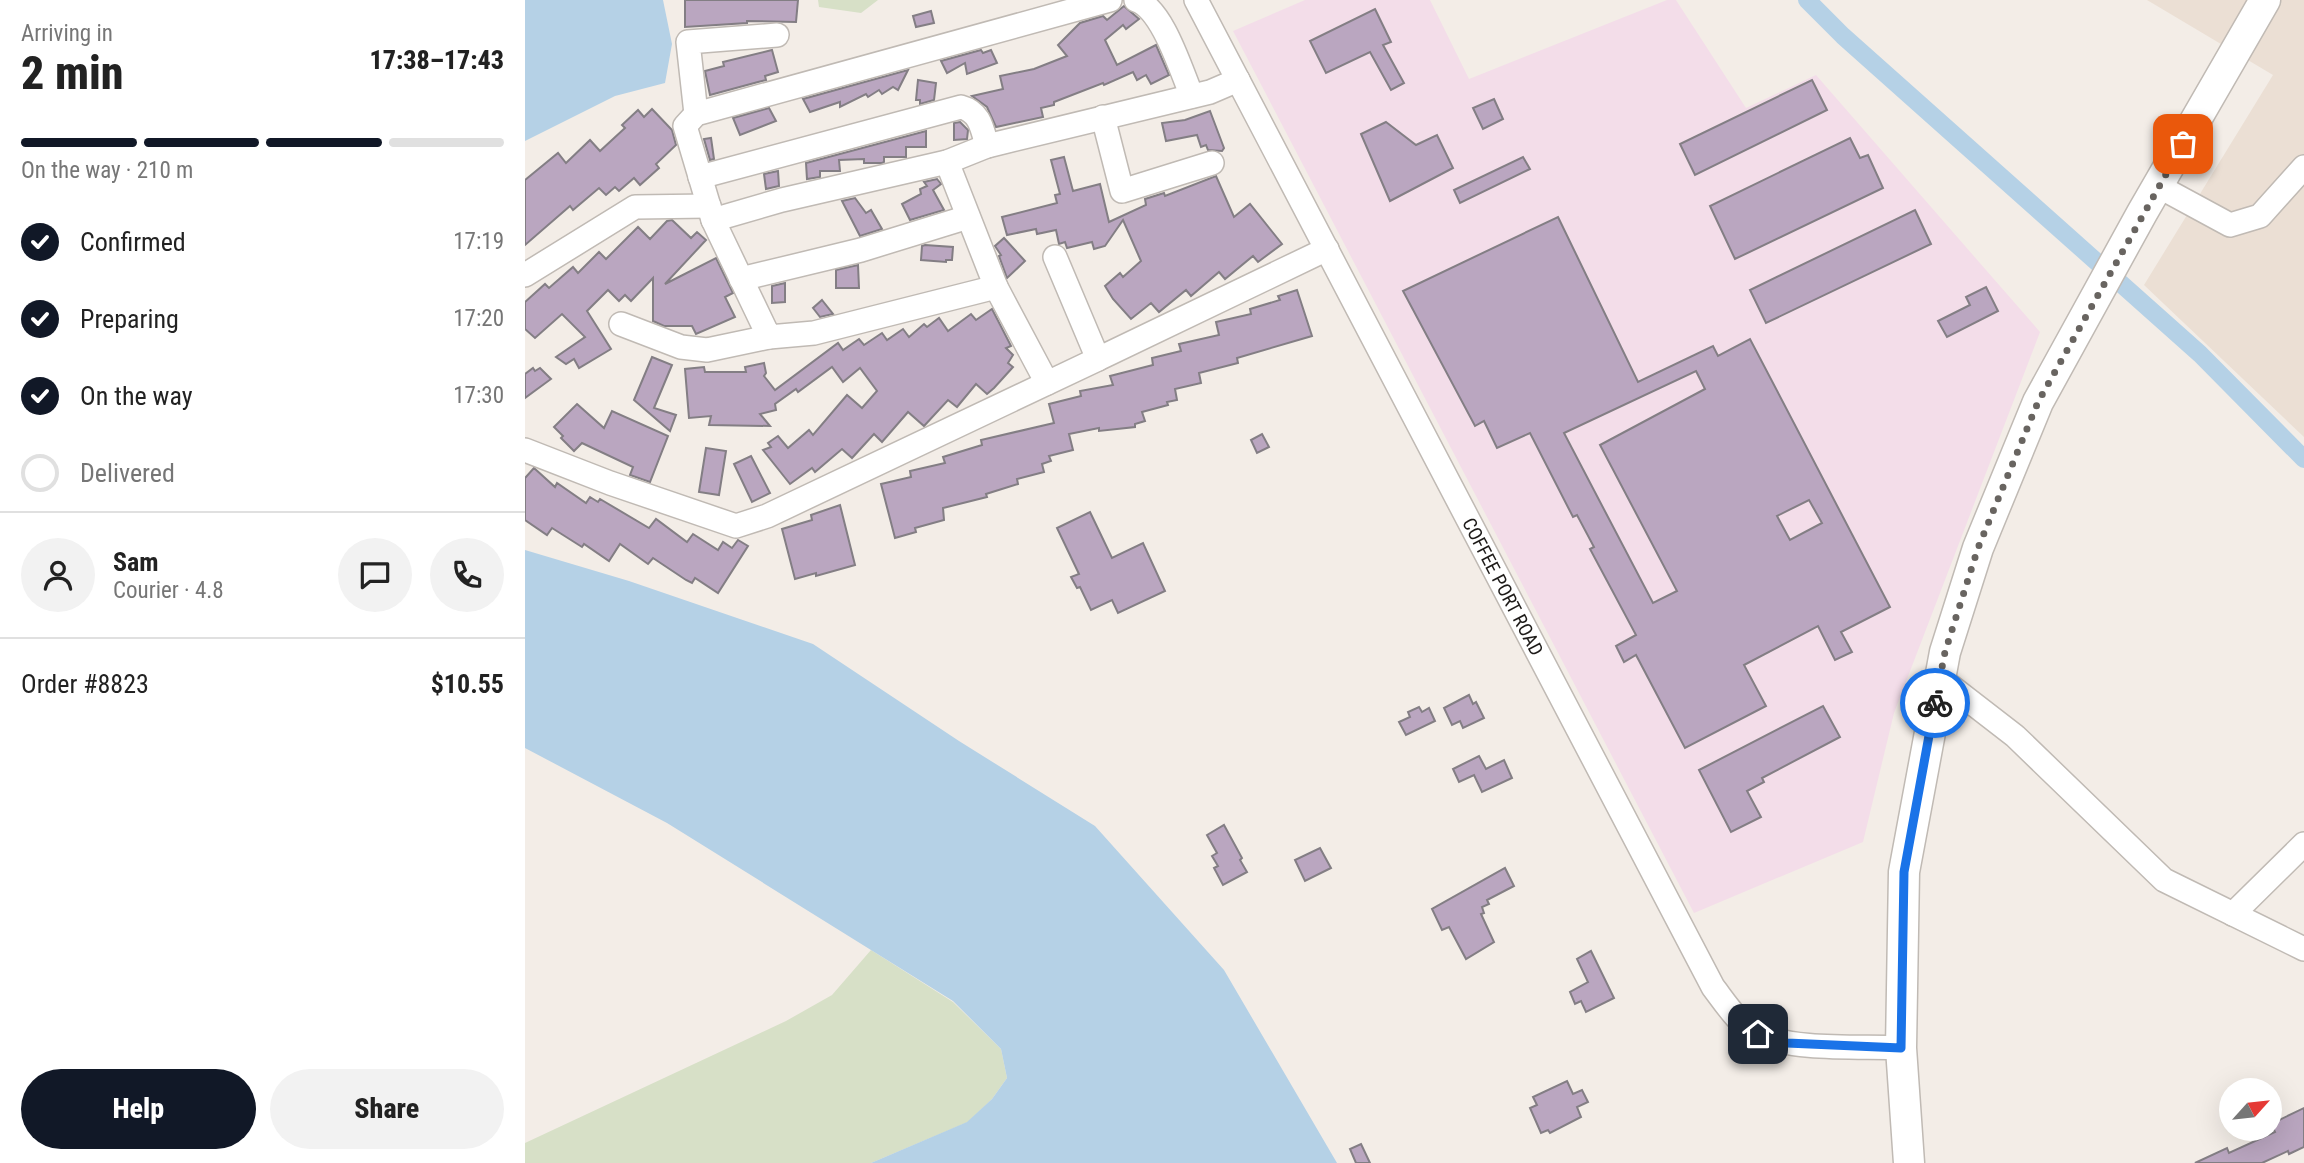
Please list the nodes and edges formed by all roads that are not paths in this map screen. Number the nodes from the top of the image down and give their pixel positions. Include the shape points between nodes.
1 (1110, 0) edge
2 (1136, 0) edge
3 (1196, 0) edge
4 (2265, 0) edge
5 (777, 35) dead end
6 (1238, 80) junction
7 (1192, 96) junction
8 (696, 114) junction
9 (1103, 117) junction
10 (987, 146) junction
11 (947, 162) junction
12 (1212, 163) dead end
13 (2302, 175) edge
14 (700, 177) junction
15 (2158, 186) junction
16 (711, 213) junction
17 (968, 217) junction
18 (1327, 249) junction
19 (1055, 257) dead end
20 (525, 275) edge
21 (741, 278) junction
22 (996, 287) junction
23 (621, 324) dead end
24 (769, 337) junction
25 (1098, 359) junction
26 (1048, 383) junction
27 (525, 450) edge
28 (1940, 678) junction
29 (2304, 844) edge
30 (2233, 914) junction
31 (2304, 948) edge
32 (1901, 1048) junction
33 (1909, 1163) edge

1 - 8 street
2 - 7 street via 1145,3 1163,28
3 - 6 street, COFFEE PORT ROAD
4 - 15 main road
5 - 8 street via 688,42
6 - 7 street
6 - 18 street, COFFEE PORT ROAD
7 - 9 street
8 - 14 street via 685,126
9 - 10 street
9 - 12 street via 1122,191
10 - 11 street
10 - 14 street via 980,120 971,109 961,107
11 - 16 street
11 - 17 street
13 - 15 street via 2260,216 2230,225
14 - 16 street
15 - 28 main road via 2038,402 1978,548
16 - 20 street via 635,207
16 - 21 street
17 - 21 street via 861,250
17 - 22 street
18 - 25 street
18 - 32 street, COFFEE PORT ROAD via 1713,987 1733,1015 1758,1034 1787,1043
19 - 25 street
21 - 24 street
22 - 24 street via 814,333
22 - 26 street
23 - 24 street via 681,347 707,350
25 - 26 street
26 - 27 street via 767,516 736,526
28 - 30 street via 2015,736 2164,880
28 - 32 main road via 1904,872
29 - 30 street
30 - 31 street
32 - 33 main road

